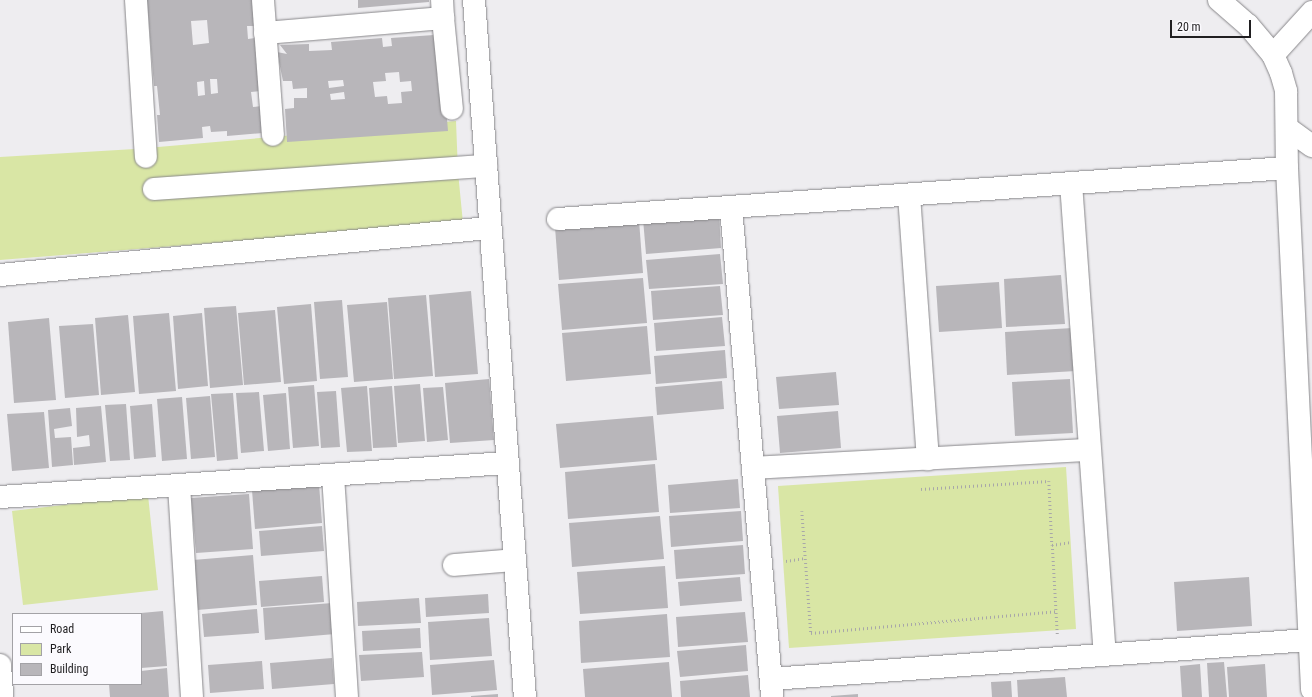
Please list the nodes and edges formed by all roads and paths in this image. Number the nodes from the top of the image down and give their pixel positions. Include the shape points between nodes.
1 (136, 0) edge
2 (263, 0) edge
3 (474, 0) edge
4 (1219, 0) edge
5 (442, 9) edge
6 (1312, 12) edge
7 (265, 33) junction
8 (1273, 55) junction
9 (452, 108) dead end
10 (1288, 128) junction
11 (273, 135) dead end
12 (1312, 146) edge
13 (146, 157) dead end
14 (486, 166) junction
15 (1287, 168) junction
16 (1071, 183) junction
17 (154, 190) dead end
18 (909, 195) junction
19 (731, 207) junction
20 (558, 219) dead end
21 (490, 228) junction
22 (0, 275) edge
23 (1089, 450) junction
24 (928, 459) junction
25 (507, 463) junction
26 (753, 468) junction
27 (333, 475) junction
28 (179, 484) junction
29 (921, 489) dead end
30 (0, 497) edge
31 (1307, 500) edge
32 (802, 511) dead end
33 (1096, 538) junction
34 (1052, 545) junction
35 (1308, 549) edge
36 (514, 560) junction
37 (454, 564) dead end
38 (1056, 612) junction
39 (1309, 640) junction
40 (1105, 655) junction
41 (1058, 659) junction
42 (0, 665) edge
43 (771, 688) edge
44 (1312, 689) edge
45 (2, 697) edge
46 (192, 697) edge
47 (347, 697) edge
48 (525, 697) edge

1 - 13 street
2 - 7 street
3 - 14 street
4 - 8 street via 1248,24
5 - 7 street
5 - 9 street
6 - 8 street
7 - 11 street
8 - 10 street via 1286,91
10 - 12 street
10 - 15 street
14 - 17 street
14 - 21 street
15 - 16 street
15 - 31 street
16 - 18 street
16 - 23 street
18 - 19 street
18 - 24 street
19 - 20 street
19 - 26 street
21 - 22 street
21 - 25 street
23 - 24 street
23 - 33 street
24 - 26 street
25 - 27 street
25 - 36 street
26 - 43 street
27 - 28 street
27 - 47 street
28 - 30 street
28 - 46 street
29 - 34 path via 1049,481
31 - 35 street
32 - 38 path via 811,633
33 - 34 path
33 - 40 street
34 - 38 path
35 - 39 street
36 - 37 street
36 - 48 street
38 - 41 path
39 - 40 street
39 - 44 street
40 - 41 street
41 - 43 street
42 - 45 street

